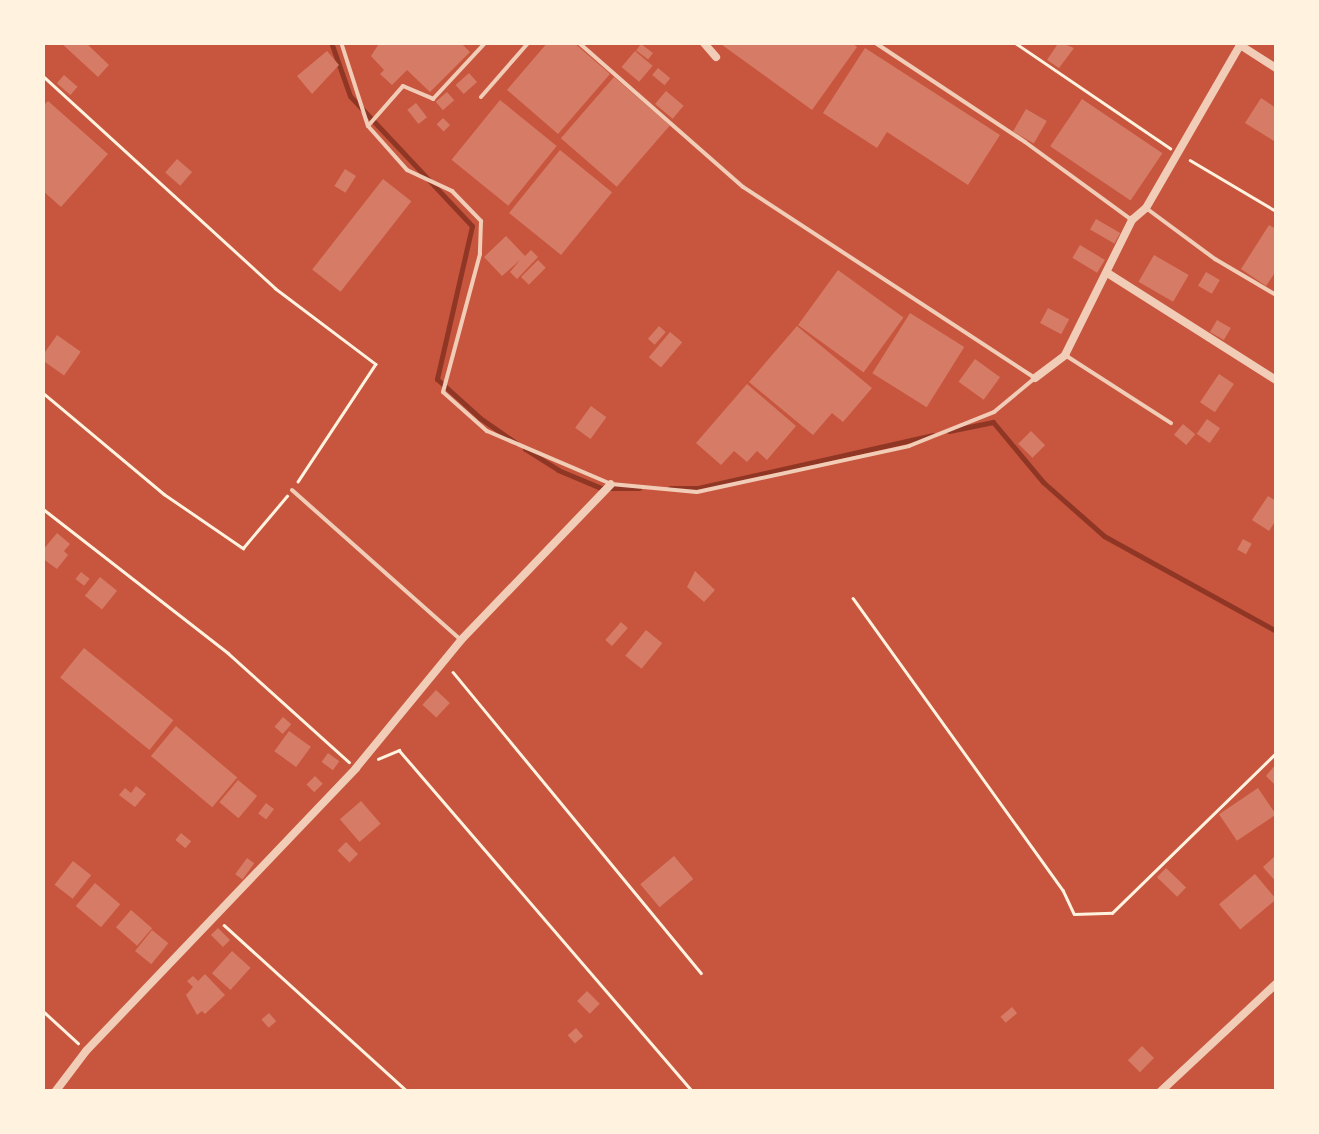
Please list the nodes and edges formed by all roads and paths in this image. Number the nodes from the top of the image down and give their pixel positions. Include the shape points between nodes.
1 (341, 42) edge
2 (486, 42) edge
3 (529, 42) edge
4 (578, 42) edge
5 (703, 42) edge
6 (874, 42) edge
7 (1014, 42) edge
8 (1241, 44) edge
9 (716, 57) dead end
10 (1276, 68) edge
11 (42, 75) edge
12 (481, 97) dead end
13 (368, 126) junction
14 (1177, 153) junction
15 (1146, 208) junction
16 (1276, 211) edge
17 (1132, 220) junction
18 (1109, 274) junction
19 (1276, 295) edge
20 (1065, 355) junction
21 (1035, 378) junction
22 (1276, 380) edge
23 (42, 392) edge
24 (1171, 423) dead end
25 (611, 484) junction
26 (292, 490) junction
27 (42, 508) edge
28 (853, 598) dead end
29 (462, 640) junction
30 (446, 663) junction
31 (1276, 753) edge
32 (356, 768) junction
33 (214, 916) junction
34 (701, 973) dead end
35 (1276, 984) edge
36 (42, 1010) edge
37 (86, 1051) junction
38 (55, 1092) edge
39 (408, 1092) edge
40 (692, 1092) edge
41 (1160, 1092) edge

1 - 13 lane
2 - 13 lane via 433,99 403,86
3 - 12 lane
4 - 21 lane via 743,186
5 - 9 street
6 - 17 lane
7 - 14 path
8 - 10 street
8 - 14 street
11 - 26 path via 275,288 376,364
13 - 25 lane via 407,170 452,191 481,222 480,254 443,392 487,432
14 - 15 street
14 - 16 path
15 - 17 street
15 - 19 lane
17 - 18 street
18 - 20 street
18 - 22 street
20 - 21 street
20 - 24 lane
21 - 25 lane via 994,412 909,446 697,492
23 - 26 path via 164,494 244,548
25 - 29 street
26 - 29 lane
27 - 32 path via 228,653
28 - 31 path via 1074,914 1112,913
29 - 30 street
30 - 32 street
30 - 34 path
32 - 33 street
32 - 40 path via 399,750
33 - 37 street
33 - 39 path
35 - 41 street
36 - 37 path
37 - 38 street

